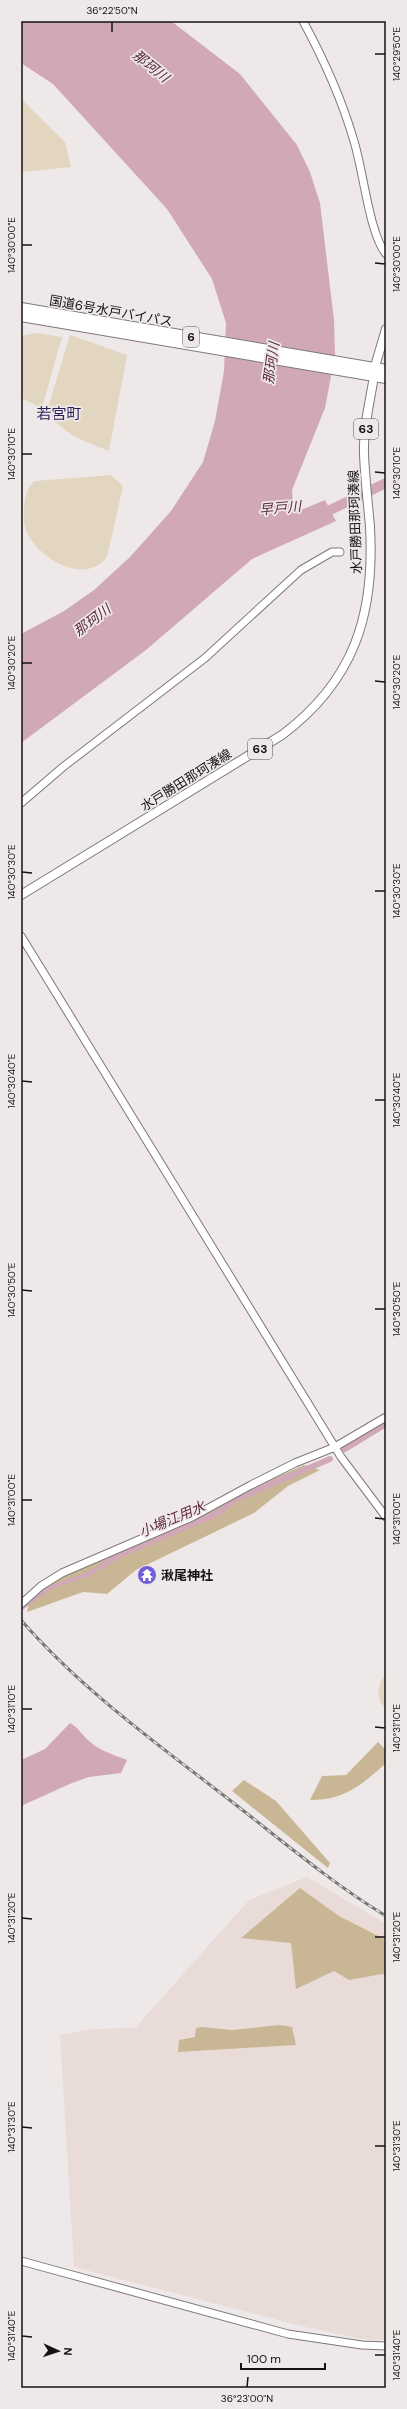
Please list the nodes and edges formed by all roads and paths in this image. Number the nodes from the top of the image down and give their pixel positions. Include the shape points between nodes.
1 (302, 21) edge
2 (386, 254) edge
3 (21, 308) edge
4 (21, 316) edge
5 (386, 329) edge
6 (376, 363) dead end
7 (360, 370) junction
8 (386, 370) edge
9 (386, 378) edge
10 (373, 382) dead end
11 (340, 552) dead end
12 (21, 803) edge
13 (21, 894) edge
14 (21, 936) edge
15 (386, 1417) edge
16 (335, 1447) junction
17 (386, 1517) edge
18 (21, 1604) edge
19 (21, 2261) edge
20 (386, 2346) edge

1 - 2 street via 328,72 354,139 376,238
3 - 7 highway, 国道6号水戸バイパス / 6
4 - 7 highway, 国道6号水戸バイパス / 6
5 - 6 main road
7 - 8 highway, 国道6号水戸バイパス / 6
7 - 9 highway, 国道6号水戸バイパス / 6
10 - 13 main road, 水戸勝田那珂湊線 / 63 via 364,440 369,587 365,617 350,658 323,698 282,735
11 - 12 street via 332,552 301,570 205,658
14 - 16 street
15 - 16 street
16 - 17 street
16 - 18 street via 295,1463 171,1527 62,1573 41,1586
19 - 20 street via 288,2334

